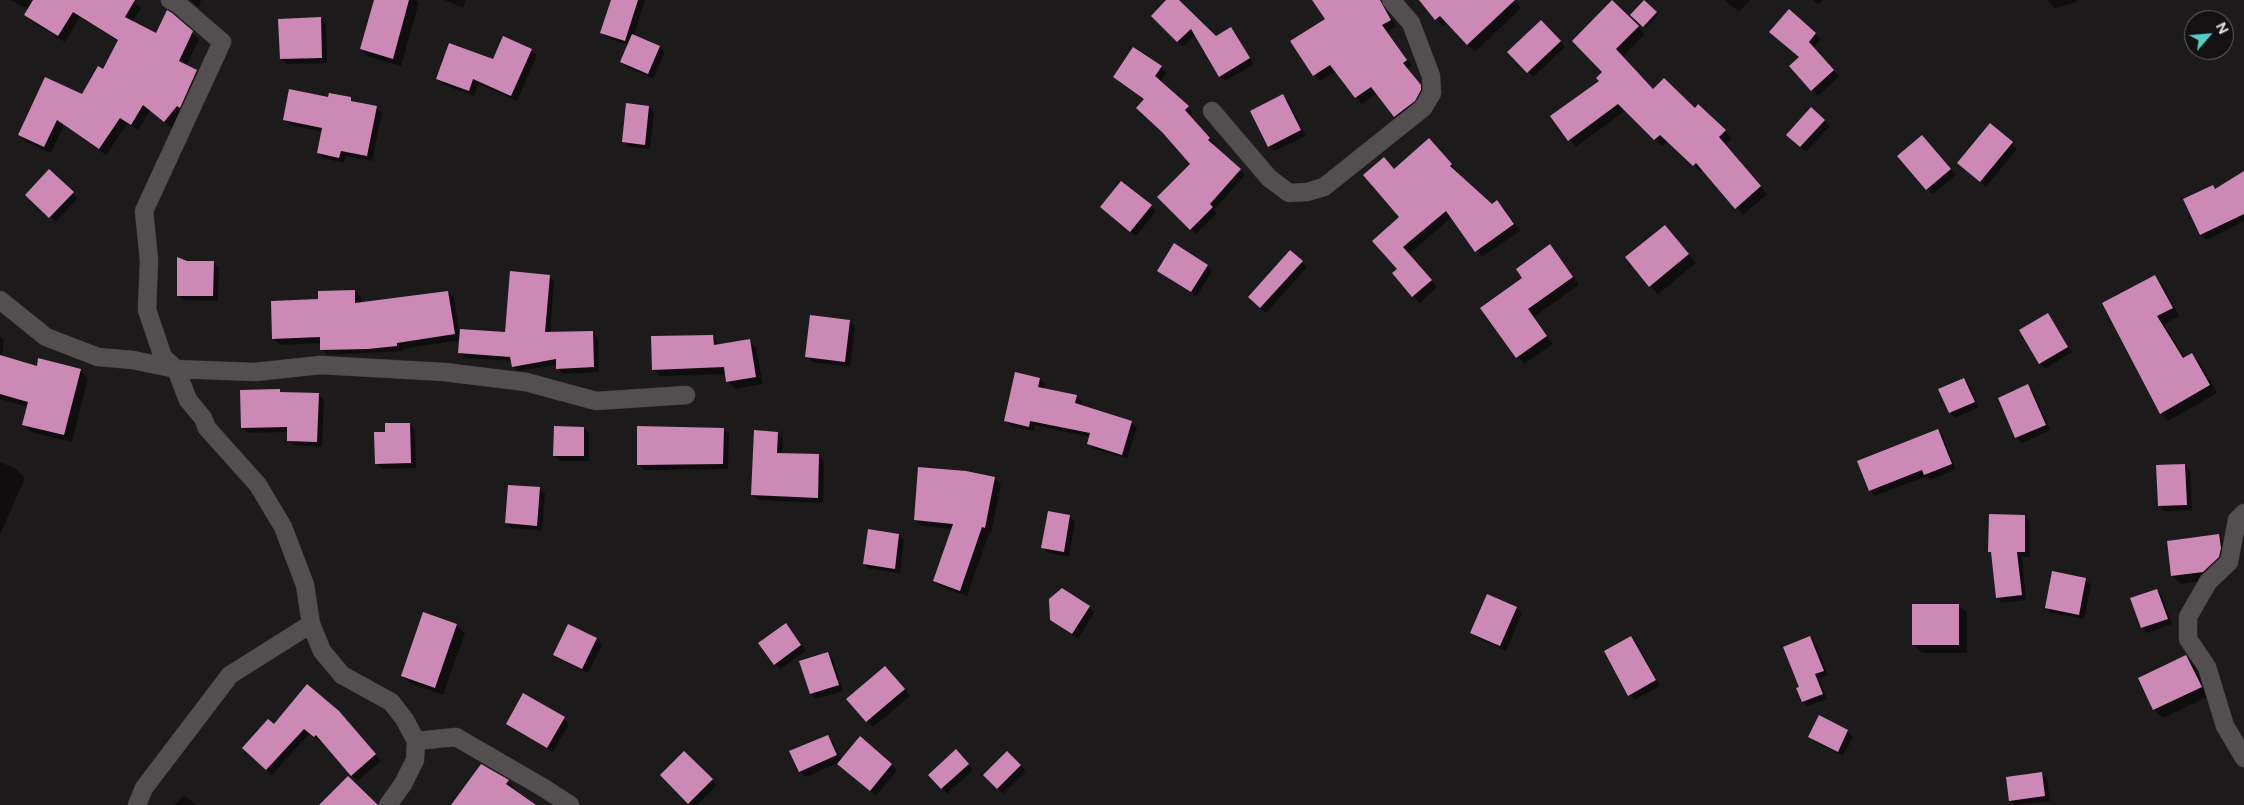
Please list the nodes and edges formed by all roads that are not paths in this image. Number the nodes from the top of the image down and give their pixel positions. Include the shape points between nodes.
1 (170, 0) edge
2 (1391, 0) edge
3 (1212, 111) dead end
4 (0, 300) edge
5 (176, 369) junction
6 (686, 396) dead end
7 (2244, 513) edge
8 (311, 624) junction
9 (416, 741) junction
10 (2244, 758) edge
11 (137, 805) edge
12 (388, 805) edge
13 (570, 805) edge

1 - 5 street via 222,42 144,211 149,260 147,310 164,357
2 - 3 street via 1411,23 1431,76 1432,93 1423,108 1324,187 1290,193 1269,178
4 - 5 street via 46,337 98,357 134,360
5 - 6 street via 255,372 330,365 444,372 526,382 596,401
5 - 8 street via 188,400 207,428 258,485 283,527 305,584
7 - 10 street via 2237,520 2229,562 2208,582 2188,617 2188,639 2207,667 2225,726
8 - 9 street via 322,651 342,675 391,702
8 - 11 street via 230,675 144,788
9 - 12 street via 415,760
9 - 13 street via 456,737

